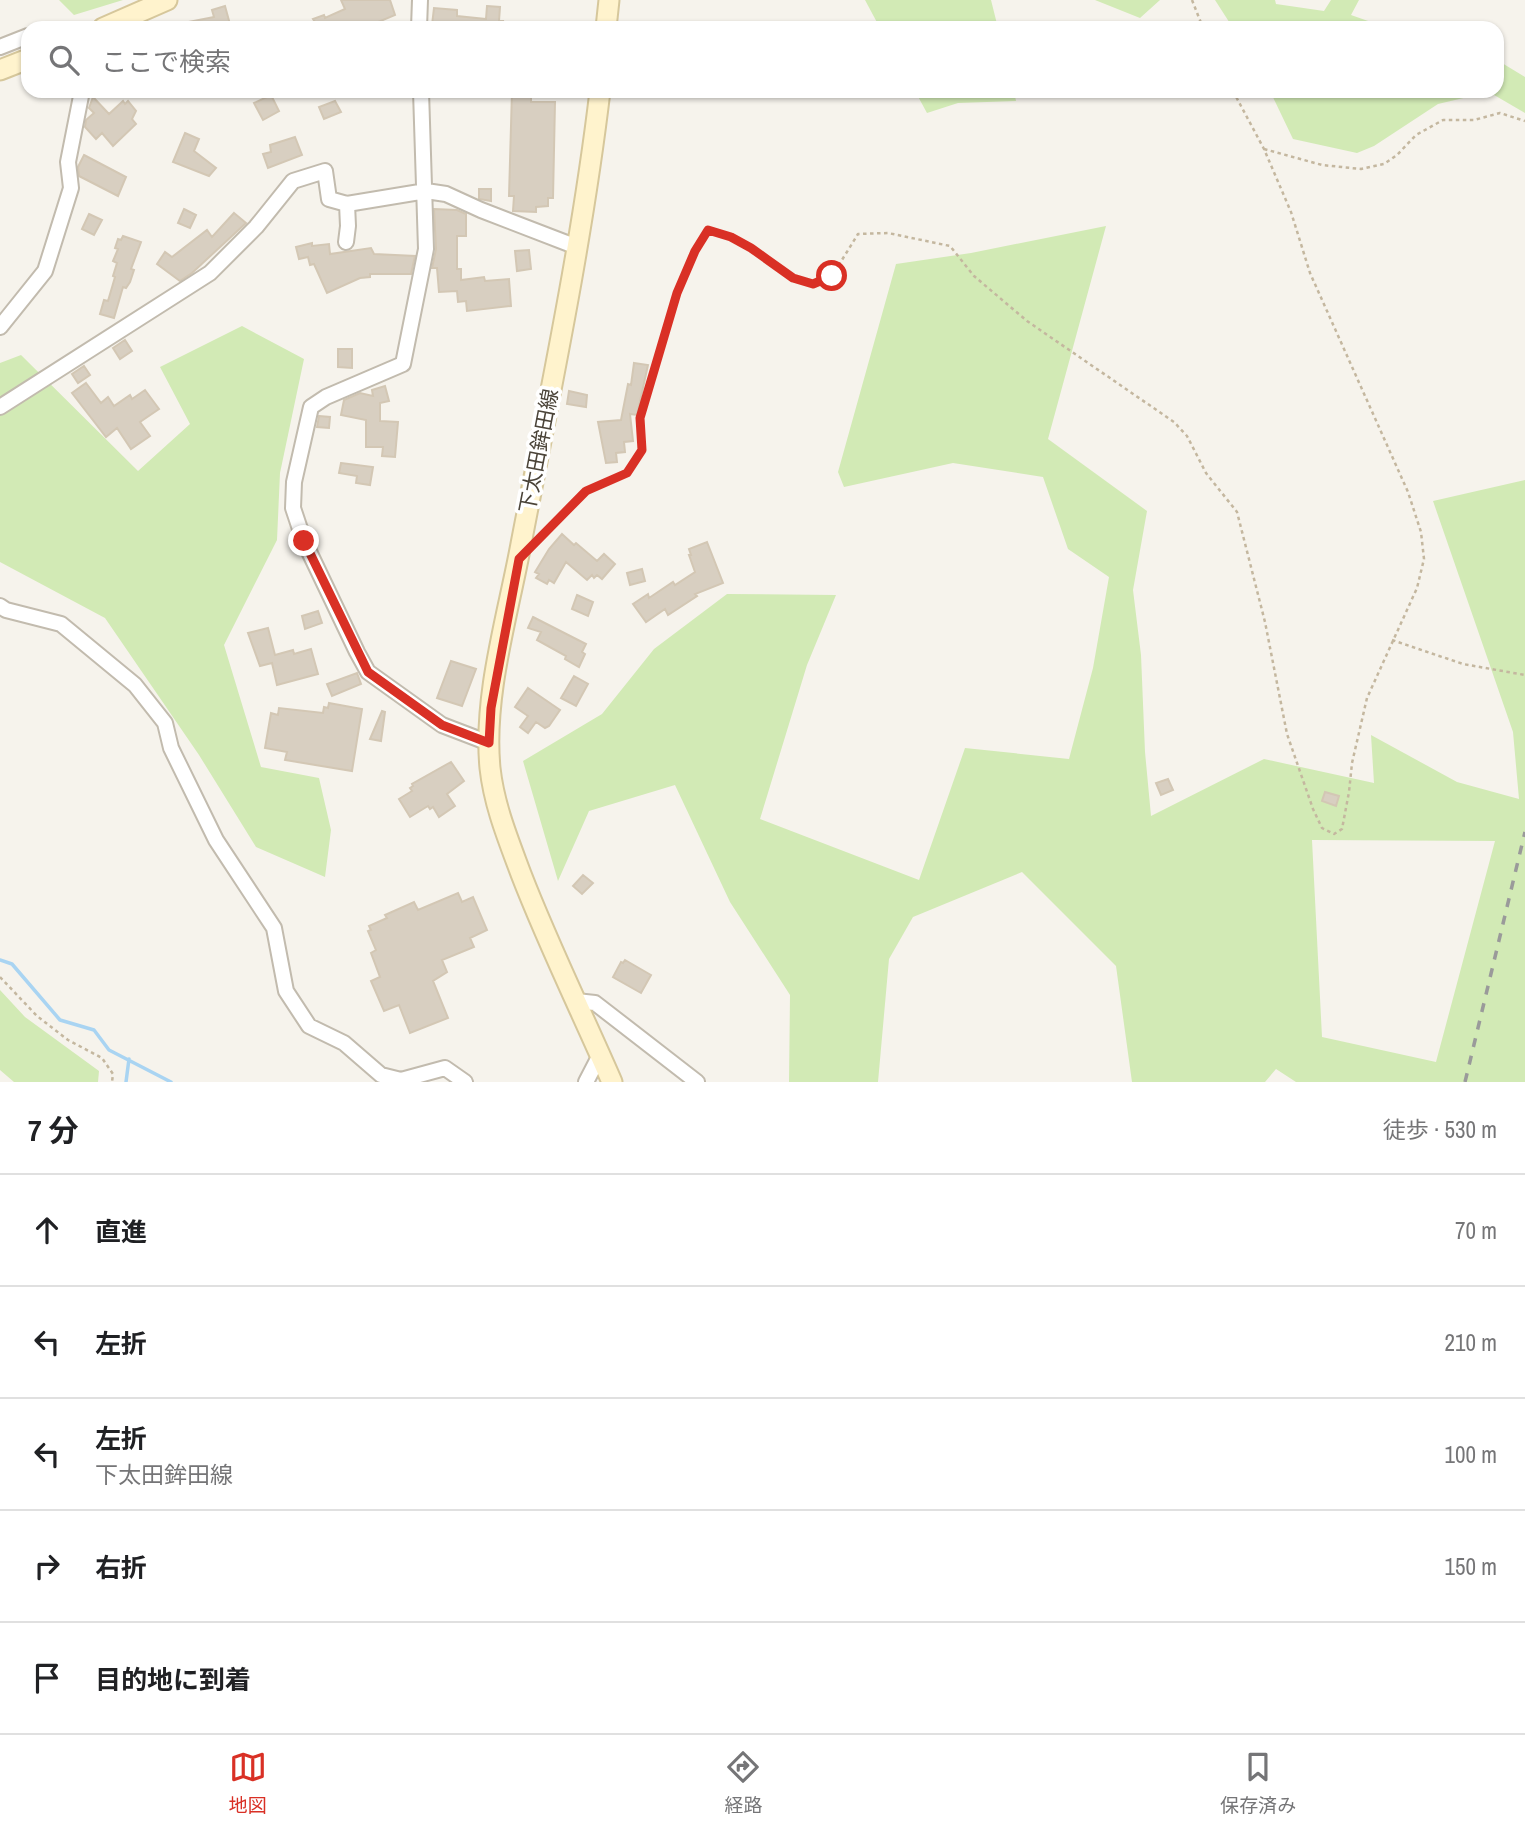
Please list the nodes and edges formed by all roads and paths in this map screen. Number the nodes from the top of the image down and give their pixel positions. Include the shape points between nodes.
1 (167, 0) edge
2 (420, 0) edge
3 (609, 0) edge
4 (1192, 0) edge
5 (119, 21) edge
6 (419, 21) edge
7 (607, 21) edge
8 (1200, 21) edge
9 (21, 39) edge
10 (0, 47) edge
11 (21, 62) edge
12 (0, 71) edge
13 (81, 98) edge
14 (421, 98) edge
15 (599, 98) edge
16 (1237, 98) edge
17 (1525, 121) edge
18 (1264, 149) junction
19 (426, 191) junction
20 (347, 204) junction
21 (346, 242) dead end
22 (577, 247) junction
23 (0, 327) edge
24 (0, 407) edge
25 (538, 540) dead end
26 (0, 606) edge
27 (1392, 640) junction
28 (1525, 675) edge
29 (489, 743) junction
30 (0, 977) edge
31 (576, 1001) junction
32 (600, 1055) junction
33 (112, 1082) edge
34 (466, 1082) edge
35 (586, 1082) edge
36 (612, 1082) edge
37 (697, 1082) edge

1 - 5 main road
2 - 6 street
3 - 7 main road
4 - 8 path
9 - 10 street
11 - 12 main road
13 - 23 street via 68,162 71,188 45,271
14 - 19 street
15 - 22 main road, 下太田鉾田線
16 - 18 path
17 - 18 path via 1500,113 1474,120 1443,120 1416,135 1384,164 1361,169
18 - 27 path via 1310,273 1408,492 1421,532 1424,559 1417,588
19 - 20 street
19 - 22 street via 446,194
19 - 29 street via 426,249 403,365 311,407 294,482 293,508 304,541 368,672 442,725
20 - 21 street
20 - 24 street via 329,199 325,171 293,181 210,273
22 - 29 main road, 下太田鉾田線 via 502,636
25 - 27 path via 586,491 627,473 642,450 640,418 677,293 708,230 731,237 793,278 813,284 832,276 858,234 888,233 950,246 974,276 1027,321 1174,422 1187,436 1206,473 1237,512 1287,734 1313,809 1322,828 1334,834 1342,829 1367,698
26 - 34 street via 61,624 135,685 165,723 171,748 216,839 274,928 286,991 309,1026 344,1043 381,1075 401,1080 445,1068
27 - 28 path via 1463,664
29 - 31 main road, 下太田鉾田線 via 501,821
30 - 33 path via 37,1016 102,1058 113,1074
31 - 32 main road, 下太田鉾田線
31 - 37 street via 595,1003
32 - 35 street
32 - 36 main road, 下太田鉾田線

